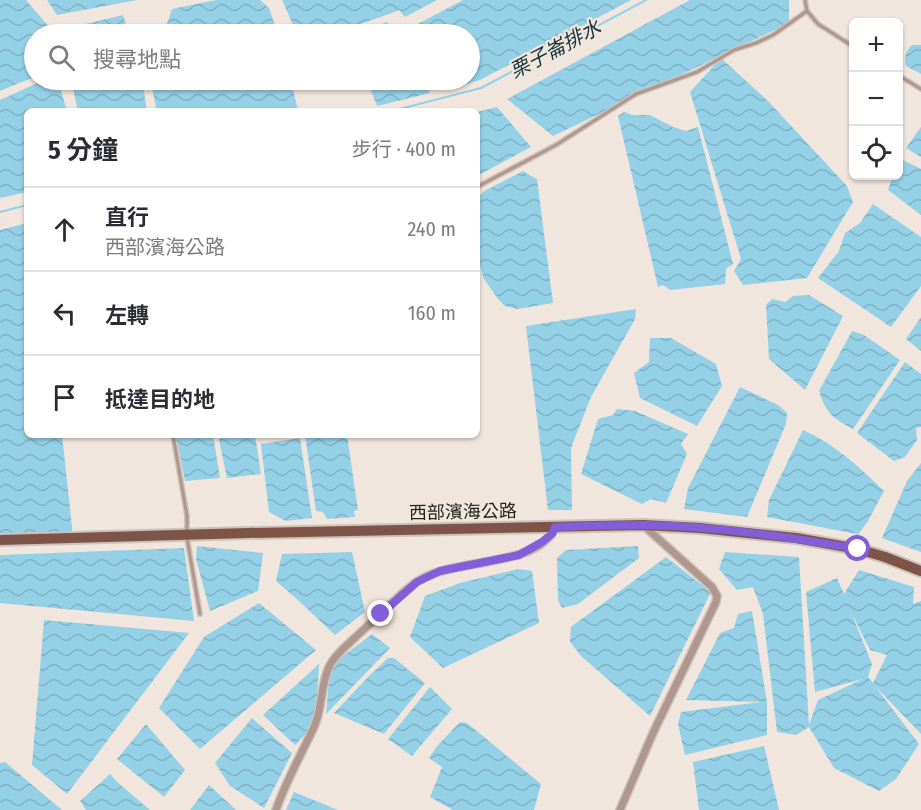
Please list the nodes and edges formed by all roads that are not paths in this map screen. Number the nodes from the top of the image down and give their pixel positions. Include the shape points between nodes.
1 (805, 0) edge
2 (807, 11) junction
3 (849, 44) edge
4 (903, 78) edge
5 (921, 89) edge
6 (480, 185) edge
7 (174, 438) edge
8 (643, 525) junction
9 (555, 527) junction
10 (187, 535) junction
11 (0, 540) edge
12 (921, 572) edge
13 (200, 614) dead end
14 (276, 810) edge
15 (620, 810) edge

1 - 2 lane
2 - 3 lane via 818,24
2 - 6 lane via 773,35 734,50 697,72 636,94 556,145
4 - 5 lane
7 - 10 lane
8 - 9 main road, 西部濱海公路
8 - 12 main road, 西部濱海公路 via 796,538 858,549
8 - 15 street via 712,587 717,596
9 - 10 main road, 西部濱海公路
9 - 14 street via 542,542 519,555 440,571 417,582 340,652 330,666 316,724
10 - 11 main road, 西部濱海公路
10 - 13 lane

